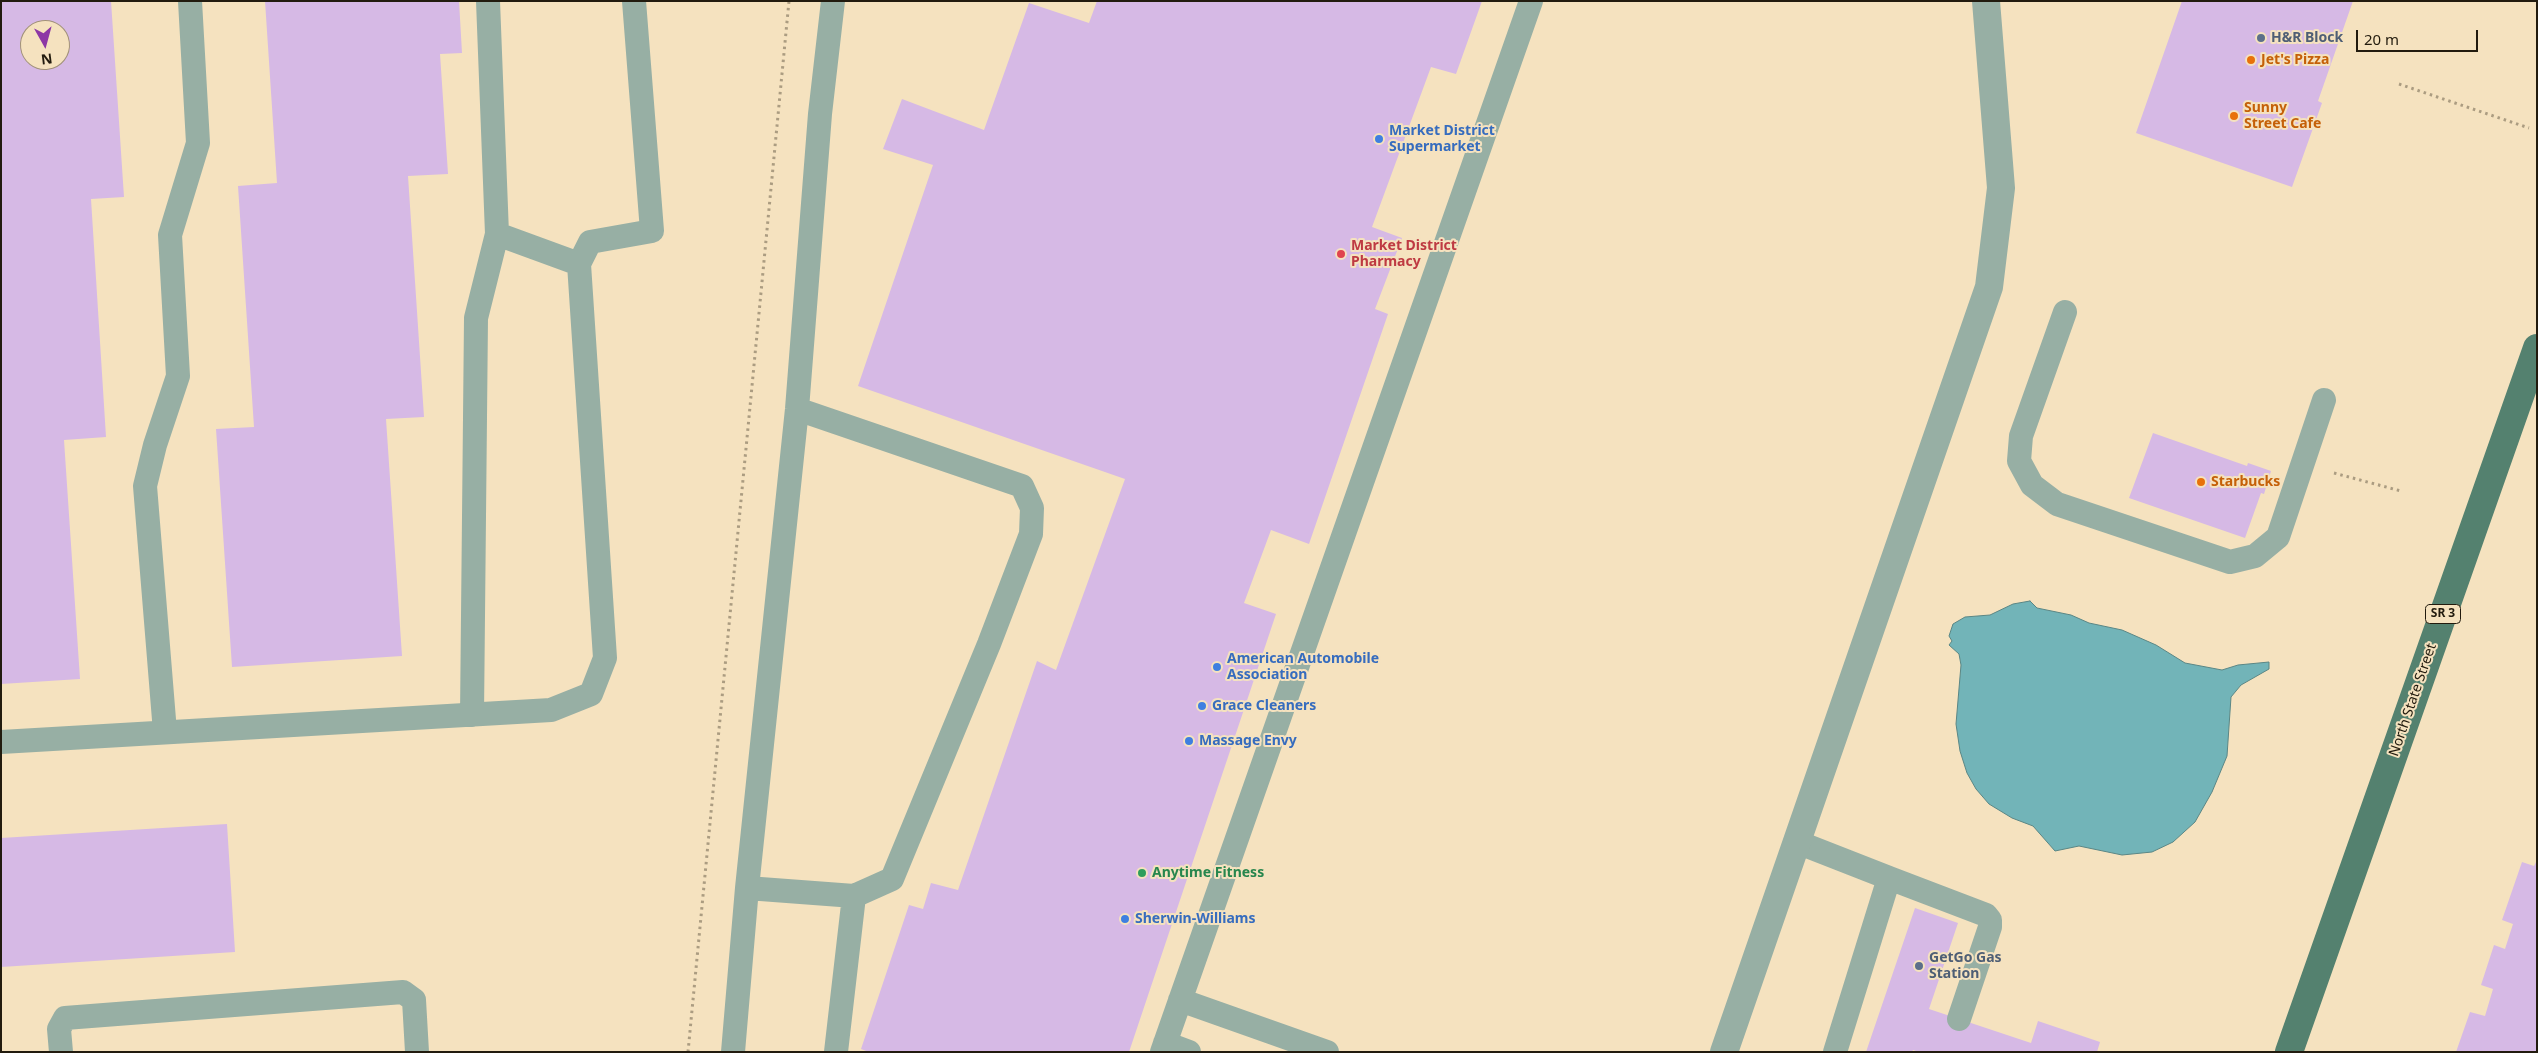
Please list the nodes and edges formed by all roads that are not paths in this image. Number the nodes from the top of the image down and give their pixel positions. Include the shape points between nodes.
1 (190, 1) edge
2 (488, 1) edge
3 (634, 1) edge
4 (833, 1) edge
5 (1531, 1) edge
6 (1986, 1) edge
7 (497, 234) junction
8 (579, 264) junction
9 (2065, 312) dead end
10 (2537, 348) edge
11 (2324, 400) dead end
12 (797, 409) junction
13 (472, 714) junction
14 (165, 732) junction
15 (1, 742) edge
16 (1797, 842) junction
17 (1889, 878) junction
18 (747, 888) junction
19 (854, 896) junction
20 (1180, 1000) junction
21 (1959, 1019) dead end
22 (1164, 1047) edge
23 (61, 1052) edge
24 (417, 1052) edge
25 (733, 1052) edge
26 (836, 1052) edge
27 (1189, 1052) edge
28 (1327, 1052) edge
29 (1724, 1052) edge
30 (1835, 1052) edge
31 (2289, 1052) edge

1 - 14 lane via 198,143 170,235 178,376 145,486
2 - 7 lane
3 - 8 lane via 652,231 590,242
4 - 12 lane via 820,114
5 - 20 lane
6 - 16 street via 2002,188 1989,287
7 - 8 lane
7 - 13 lane via 476,318
8 - 13 lane via 605,658 591,694 551,710
9 - 11 lane via 2021,436 2019,461 2032,485 2057,504 2230,562 2255,556 2278,537
10 - 31 main road, North State Street / SR 3
12 - 18 lane
12 - 19 lane via 1022,486 1032,508 1031,534 892,879
13 - 14 lane
14 - 15 lane
16 - 17 lane
16 - 29 street
17 - 21 lane via 1986,915 1990,920
17 - 30 lane
18 - 19 lane
18 - 25 lane
19 - 26 lane
20 - 22 lane
20 - 28 lane
22 - 27 lane
23 - 24 lane via 60,1030 65,1018 403,992 414,1000

